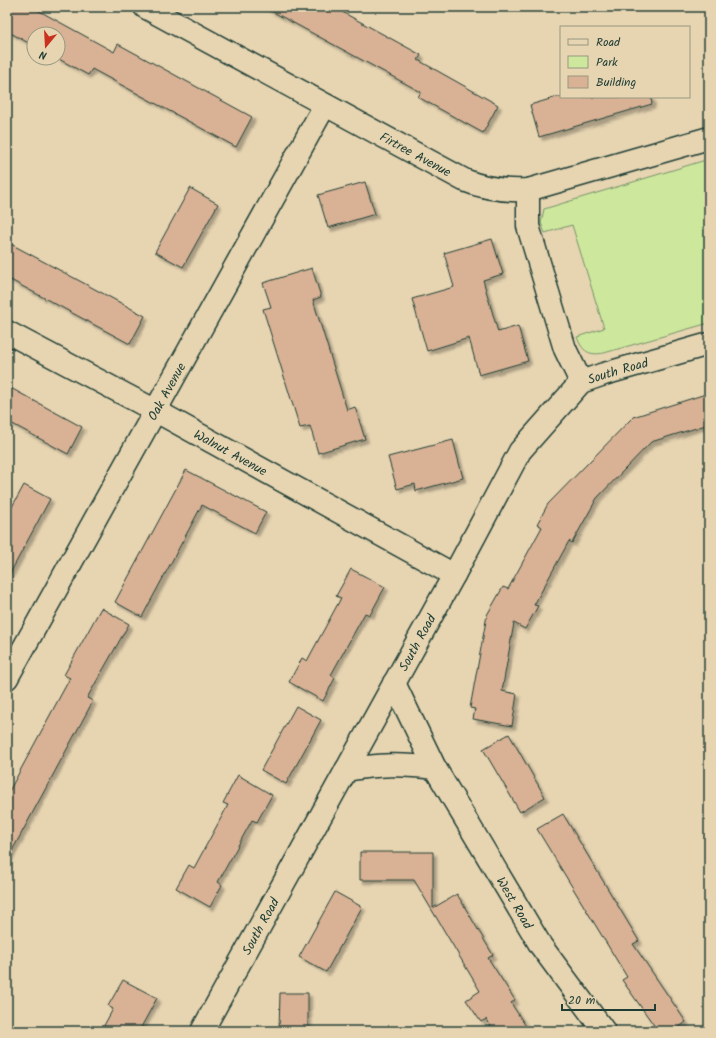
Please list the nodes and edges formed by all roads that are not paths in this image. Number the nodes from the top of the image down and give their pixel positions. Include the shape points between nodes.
1 (145, 7) edge
2 (325, 105) junction
3 (709, 138) edge
4 (528, 190) junction
5 (7, 332) edge
6 (709, 344) edge
7 (581, 382) junction
8 (156, 411) junction
9 (454, 575) junction
10 (7, 678) edge
11 (394, 682) junction
12 (435, 768) junction
13 (346, 770) junction
14 (203, 1031) edge
15 (604, 1031) edge

1 - 2 street, Firtree Avenue
2 - 4 street, Firtree Avenue via 478,186 509,191
2 - 8 street, Oak Avenue
3 - 4 street, Firtree Avenue
4 - 7 street via 528,226 565,349
5 - 8 street, Walnut Avenue
6 - 7 street, South Road
7 - 9 street, South Road via 520,451
8 - 9 street, Walnut Avenue
8 - 10 street, Oak Avenue
9 - 11 street, South Road
11 - 12 street, West Road
11 - 13 street, South Road
12 - 13 street via 388,764
12 - 15 street, West Road via 541,946
13 - 14 street, South Road

